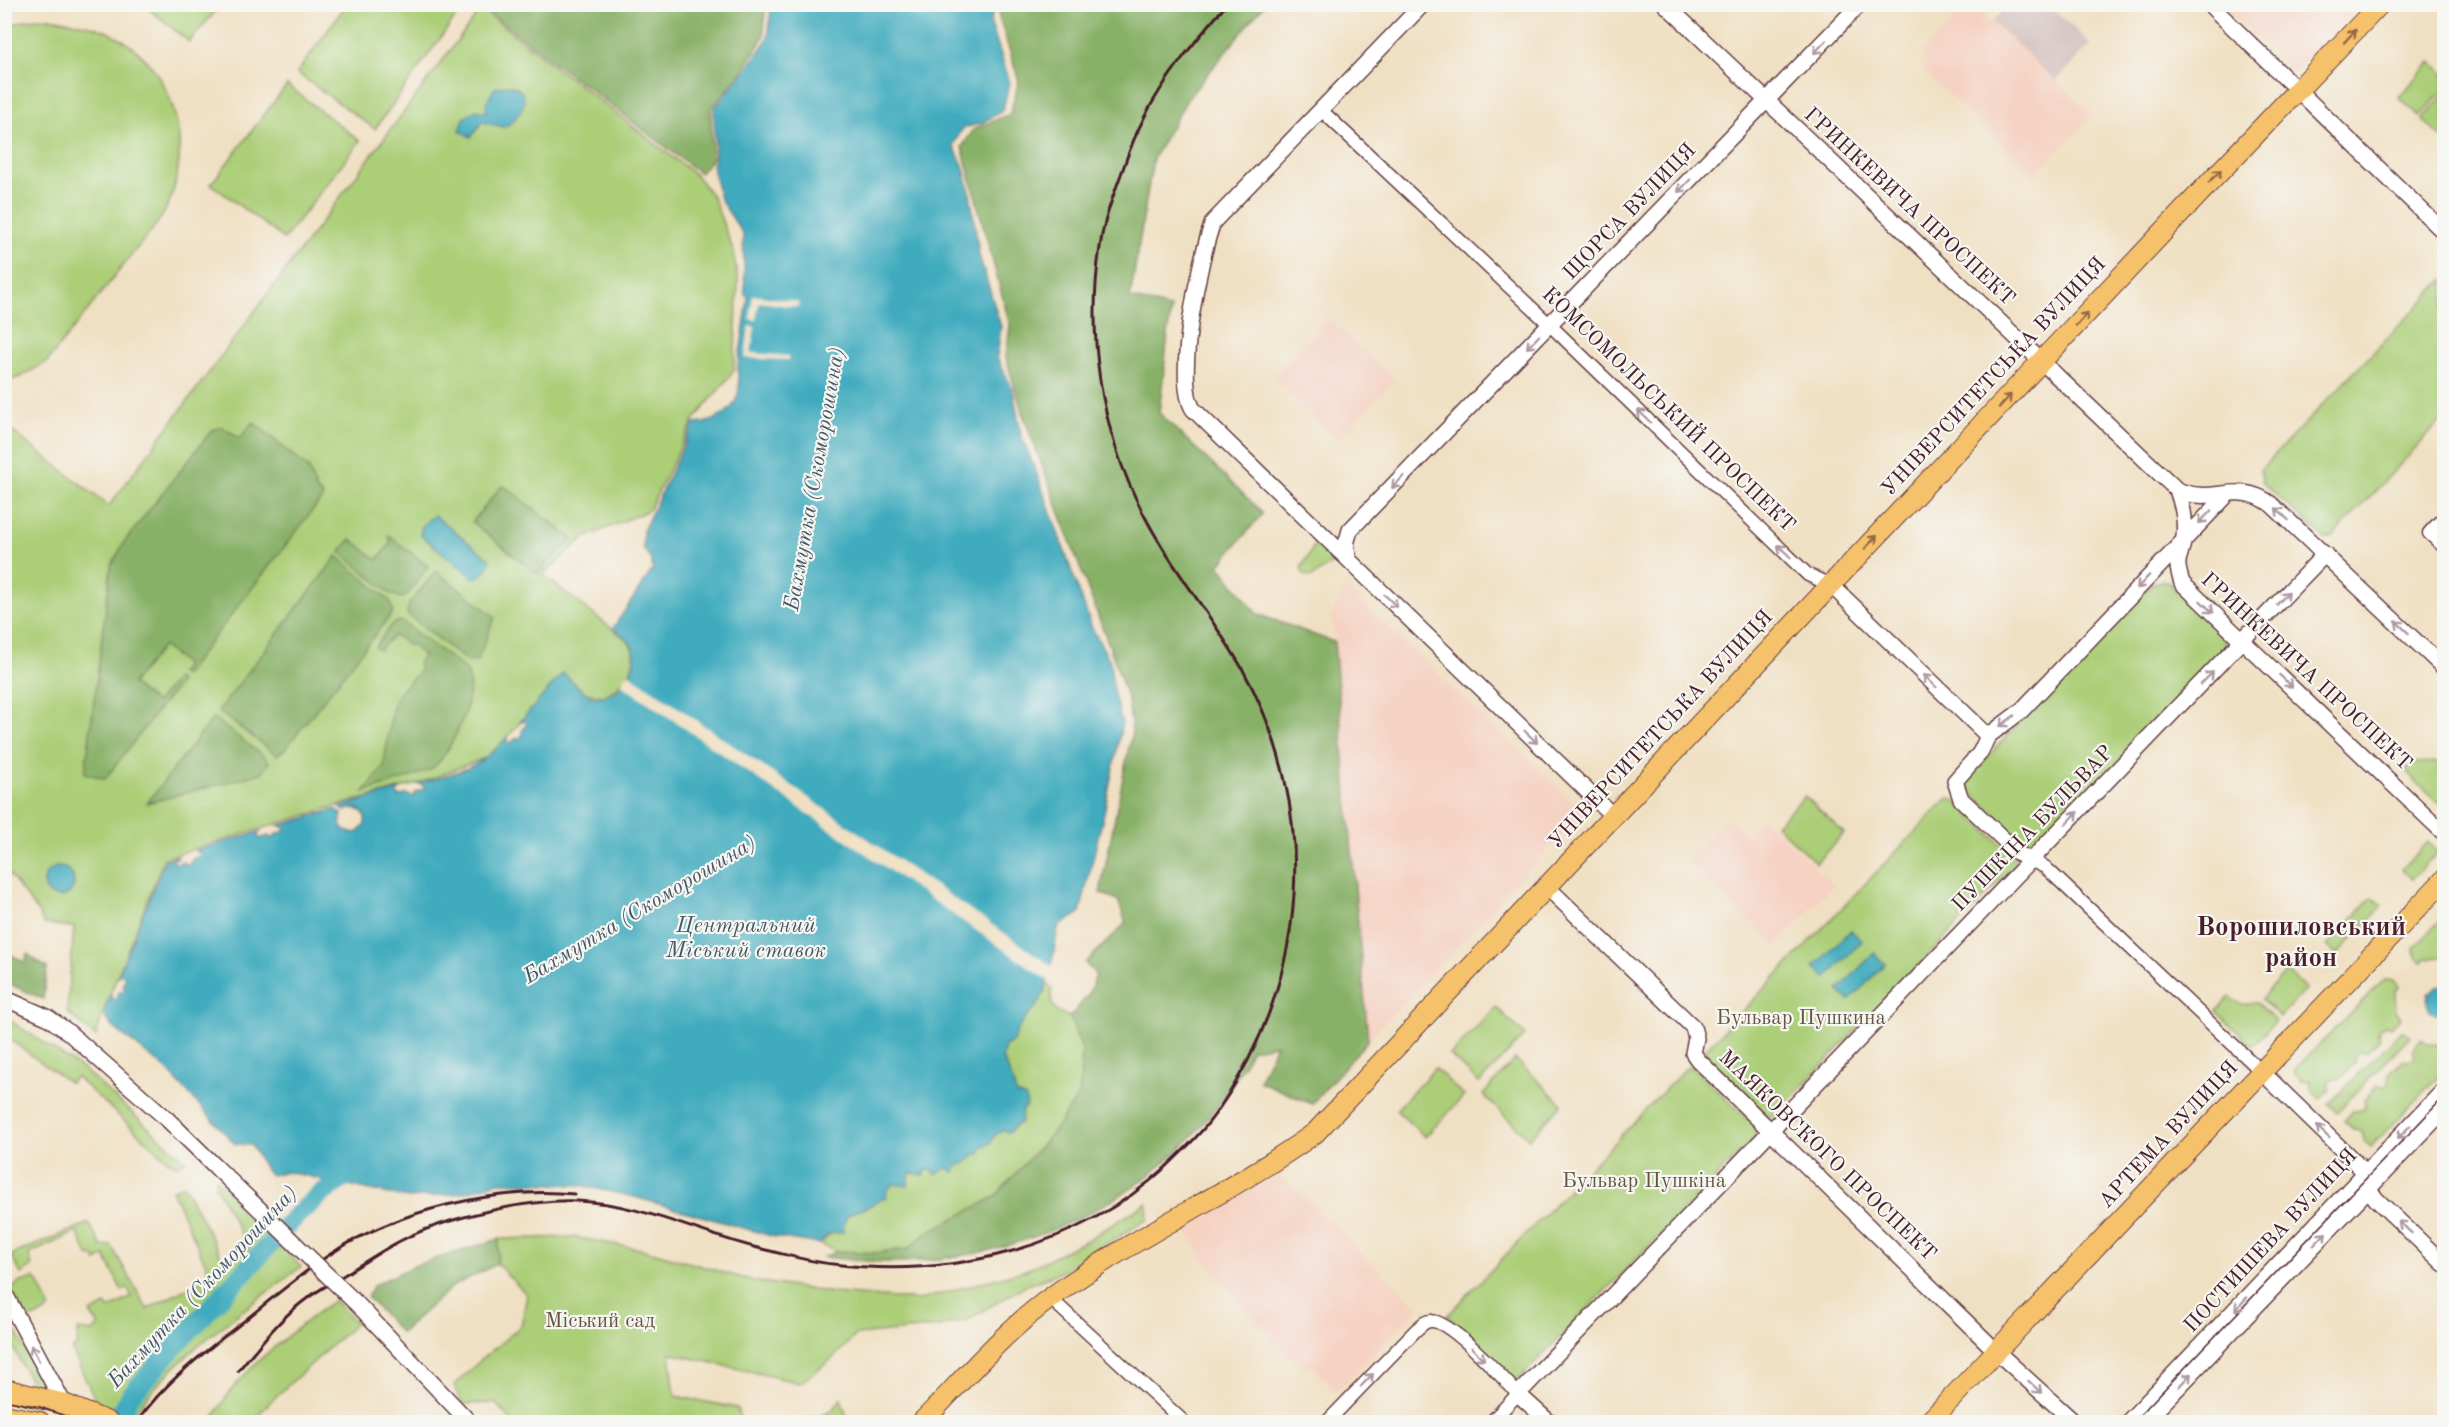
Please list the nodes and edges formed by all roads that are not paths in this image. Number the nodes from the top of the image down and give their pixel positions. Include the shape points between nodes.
1 (1423, 4) edge
2 (1665, 4) edge
3 (1860, 4) edge
4 (2209, 4) edge
5 (2379, 4) edge
6 (2298, 90) junction
7 (1767, 102) junction
8 (1321, 110) junction
9 (2445, 232) edge
10 (1550, 325) junction
11 (2042, 361) junction
12 (2177, 490) junction
13 (2227, 495) junction
14 (2445, 517) edge
15 (1350, 530) junction
16 (1324, 536) junction
17 (2184, 540) junction
18 (2445, 547) edge
19 (2325, 554) junction
20 (1349, 560) junction
21 (1831, 585) junction
22 (2243, 641) junction
23 (2445, 668) edge
24 (1988, 736) junction
25 (1613, 816) junction
26 (2445, 833) edge
27 (2032, 861) junction
28 (2445, 880) edge
29 (1546, 886) junction
30 (4, 998) edge
31 (2262, 1072) junction
32 (2445, 1090) edge
33 (2445, 1110) edge
34 (1772, 1132) junction
35 (2365, 1172) junction
36 (2368, 1188) junction
37 (2445, 1264) edge
38 (4, 1292) edge
39 (1050, 1298) junction
40 (11, 1321) edge
41 (1997, 1352) junction
42 (4, 1389) edge
43 (1518, 1394) junction
44 (64, 1404) junction
45 (4, 1415) edge
46 (1178, 1420) edge
47 (40, 1422) edge
48 (107, 1422) edge
49 (469, 1422) edge
50 (922, 1422) edge
51 (1327, 1422) edge
52 (1491, 1422) edge
53 (1549, 1422) edge
54 (1929, 1422) edge
55 (2074, 1422) edge
56 (2128, 1422) edge
57 (2145, 1422) edge

1 - 8 street
2 - 7 street, ГРИНКЕВИЧА ПРОСПЕКТ
3 -> 7 street, ЩОРСА ВУЛИЦЯ
4 - 6 street
6 -> 5 main road, УНІВЕРСИТЕТСЬКА ВУЛИЦЯ
6 - 9 street
11 -> 6 main road, УНІВЕРСИТЕТСЬКА ВУЛИЦЯ
7 -> 10 street, ЩОРСА ВУЛИЦЯ
7 - 11 street, ГРИНКЕВИЧА ПРОСПЕКТ
8 - 10 street, КОМСОМОЛЬСЬКИЙ ПРОСПЕКТ
8 - 16 street via 1213,222 1202,261 1188,345 1186,393 1193,410
10 -> 15 street, ЩОРСА ВУЛИЦЯ
21 -> 10 street, КОМСОМОЛЬСЬКИЙ ПРОСПЕКТ via 1808,575
11 - 12 street, ГРИНКЕВИЧА ПРОСПЕКТ
21 -> 11 main road, УНІВЕРСИТЕТСЬКА ВУЛИЦЯ
12 - 13 street via 2194,495
12 - 17 street, ГРИНКЕВИЧА ПРОСПЕКТ via 2185,519
13 -> 17 street
19 -> 13 street via 2258,495 2236,491
14 - 18 street via 2430,533
15 - 16 street via 1339,537
15 - 20 street via 1346,544
16 - 20 street
17 -> 22 street, ГРИНКЕВИЧА ПРОСПЕКТ via 2176,560 2182,583
17 -> 24 street via 2021,711
22 -> 19 street, ПУШКІНА БУЛЬВАР
23 -> 19 street
20 -> 25 street
24 -> 21 street, КОМСОМОЛЬСЬКИЙ ПРОСПЕКТ
21 - 25 main road, УНІВЕРСИТЕТСЬКА ВУЛИЦЯ
22 -> 26 street, ГРИНКЕВИЧА ПРОСПЕКТ
27 -> 22 street, ПУШКІНА БУЛЬВАР
24 - 27 street via 1980,753 1955,781 1961,799 2019,854
25 - 29 main road, УНІВЕРСИТЕТСЬКА ВУЛИЦЯ
27 - 31 street via 2045,867
27 - 34 street, ПУШКІНА БУЛЬВАР
28 - 31 main road, АРТЕМА ВУЛИЦЯ
29 - 34 street, МАЯКОВСКОГО ПРОСПЕКТ via 1693,1027 1693,1053 1698,1060
29 - 39 main road, УНІВЕРСИТЕТСЬКА ВУЛИЦЯ via 1315,1133 1280,1158 1089,1270
30 - 49 street, bridge via 47,1017 67,1031 167,1119 359,1306
35 -> 31 street
31 - 41 main road, АРТЕМА ВУЛИЦЯ
32 -> 35 street, ПОСТИШЕВА ВУЛИЦЯ
33 - 36 street, ПОСТИШЕВА ВУЛИЦЯ
34 - 41 street, МАЯКОВСКОГО ПРОСПЕКТ
34 - 43 street, ПУШКІНА БУЛЬВАР
35 - 36 street
35 -> 56 street, ПОСТИШЕВА ВУЛИЦЯ
37 -> 36 street
57 -> 36 street, ПОСТИШЕВА ВУЛИЦЯ
38 - 40 street
39 - 46 street
39 - 50 main road, УНІВЕРСИТЕТСЬКА ВУЛИЦЯ
44 -> 40 street
41 - 54 main road, АРТЕМА ВУЛИЦЯ
41 -> 55 street, МАЯКОВСКОГО ПРОСПЕКТ
42 - 44 main road
51 -> 43 street via 1425,1322 1443,1324 1458,1335
43 - 52 street
43 - 53 street
44 - 48 main road
45 - 47 main road

